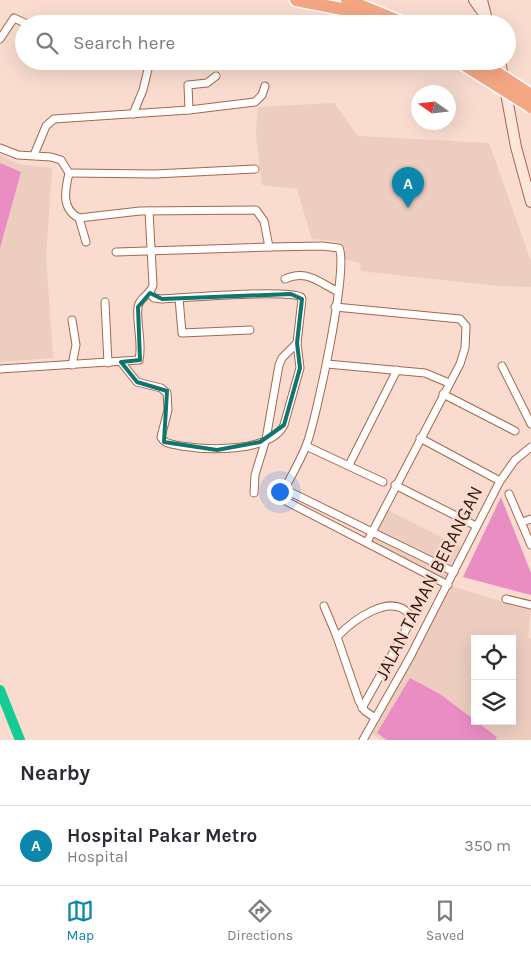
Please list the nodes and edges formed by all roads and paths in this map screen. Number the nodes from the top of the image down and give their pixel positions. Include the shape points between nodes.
1 (296, 0) edge
2 (347, 0) edge
3 (474, 0) edge
4 (482, 0) edge
5 (360, 15) edge
6 (384, 15) edge
7 (483, 15) edge
8 (486, 15) edge
9 (15, 18) edge
10 (0, 39) edge
11 (148, 70) edge
12 (472, 70) edge
13 (493, 70) edge
14 (502, 70) edge
15 (216, 76) dead end
16 (264, 86) dead end
17 (531, 95) edge
18 (531, 107) edge
19 (189, 110) junction
20 (133, 114) junction
21 (0, 148) edge
22 (34, 155) junction
23 (255, 169) dead end
24 (69, 174) junction
25 (529, 190) edge
26 (531, 202) edge
27 (149, 211) junction
28 (79, 218) junction
29 (86, 242) dead end
30 (268, 247) junction
31 (151, 249) junction
32 (116, 252) dead end
33 (285, 279) dead end
34 (337, 291) junction
35 (150, 293) junction
36 (179, 298) junction
37 (104, 302) dead end
38 (335, 307) junction
39 (72, 320) dead end
40 (250, 330) dead end
41 (298, 343) junction
42 (121, 362) junction
43 (108, 363) junction
44 (327, 364) junction
45 (72, 365) junction
46 (502, 366) dead end
47 (0, 369) edge
48 (397, 370) junction
49 (449, 383) junction
50 (443, 394) junction
51 (531, 424) edge
52 (514, 431) dead end
53 (420, 438) junction
54 (266, 439) junction
55 (306, 446) junction
56 (531, 447) edge
57 (349, 465) junction
58 (500, 481) junction
59 (383, 482) dead end
60 (395, 485) junction
61 (284, 489) junction
62 (254, 493) dead end
63 (510, 494) dead end
64 (531, 519) edge
65 (522, 522) junction
66 (476, 526) junction
67 (372, 533) junction
68 (367, 542) junction
69 (531, 545) edge
70 (454, 572) junction
71 (448, 585) junction
72 (506, 599) dead end
73 (531, 604) edge
74 (324, 606) dead end
75 (337, 637) junction
76 (362, 708) junction
77 (375, 718) junction
78 (365, 739) edge

1 - 5 highway
2 - 6 highway
3 - 7 main road
4 - 8 main road
9 - 10 street
11 - 20 street
12 - 18 highway, bridge
13 - 17 highway, bridge
14 - 25 main road via 516,147
15 - 19 street via 207,83 188,85
16 - 19 street via 256,102
19 - 20 street
20 - 22 street via 52,119
21 - 22 street via 18,155
22 - 24 street via 58,158
23 - 24 street
24 - 28 street via 67,204
25 - 26 main road
27 - 28 street
27 - 30 street via 256,210 264,222
27 - 31 street
28 - 29 street
30 - 31 street
30 - 34 street via 339,248
31 - 32 street
31 - 35 street
33 - 34 street via 304,275
34 - 38 street
35 - 36 street via 158,299
35 - 42 street via 138,307 139,360
36 - 40 street via 182,333
36 - 41 street via 298,295 302,299
37 - 43 street
38 - 44 street
38 - 49 street via 464,321 465,348
39 - 45 street via 76,345
41 - 54 street via 280,361
41 - 54 street via 300,368 284,425
42 - 43 street
42 - 54 street via 137,382 161,388 167,393 166,420 161,437 164,442 217,450 243,447
43 - 45 street
44 - 48 street
44 - 55 street
45 - 47 street
46 - 51 street
48 - 49 street via 431,374
48 - 57 street
49 - 50 street
50 - 52 street
50 - 53 street
53 - 58 street
53 - 60 street
54 - 62 street via 256,470
55 - 57 street
55 - 61 street
56 - 58 street, JALAN TAMAN BERANGAN via 515,460
57 - 59 street
58 - 66 street, JALAN TAMAN BERANGAN
60 - 66 street
60 - 67 street
61 - 67 street
61 - 68 street via 280,498
63 - 65 street
64 - 65 street
65 - 69 street
66 - 70 street, JALAN TAMAN BERANGAN
67 - 68 street
67 - 70 street
68 - 71 street
70 - 71 street, JALAN TAMAN BERANGAN
71 - 77 street, JALAN TAMAN BERANGAN
72 - 73 street
74 - 75 street
75 - 76 street
75 - 76 street via 358,618 388,606 394,605 410,615 408,626
76 - 77 street
77 - 78 street, JALAN TAMAN BERANGAN

